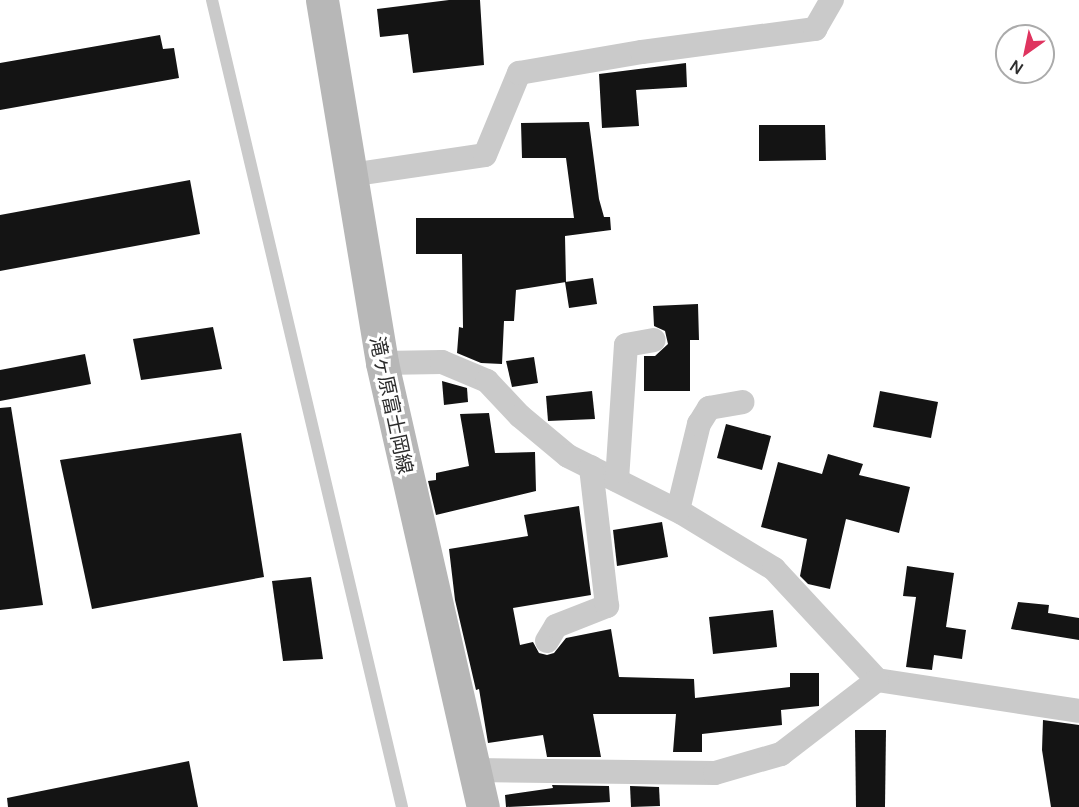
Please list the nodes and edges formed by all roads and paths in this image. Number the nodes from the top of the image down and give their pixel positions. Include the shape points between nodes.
1 (212, 0) edge
2 (322, 0) edge
3 (832, 0) edge
4 (350, 176) junction
5 (654, 340) dead end
6 (381, 363) junction
7 (742, 402) dead end
8 (591, 467) junction
9 (617, 480) junction
10 (678, 510) junction
11 (547, 641) dead end
12 (877, 680) junction
13 (1079, 711) edge
14 (475, 770) junction
15 (402, 807) edge
16 (483, 807) edge

1 - 15 lane
2 - 4 main road, 滝ヶ原富士岡線
3 - 4 street via 815,29 519,73 485,155
4 - 6 main road, 滝ヶ原富士岡線
5 - 9 street via 626,345
6 - 8 street via 442,362 487,381 568,456
6 - 14 main road, 滝ヶ原富士岡線
7 - 10 street via 709,408 699,424
8 - 9 street
8 - 11 street via 607,606 556,626
9 - 10 street
10 - 12 street via 774,569
12 - 13 street
12 - 14 street via 781,754 715,773
14 - 16 main road, 滝ヶ原富士岡線

